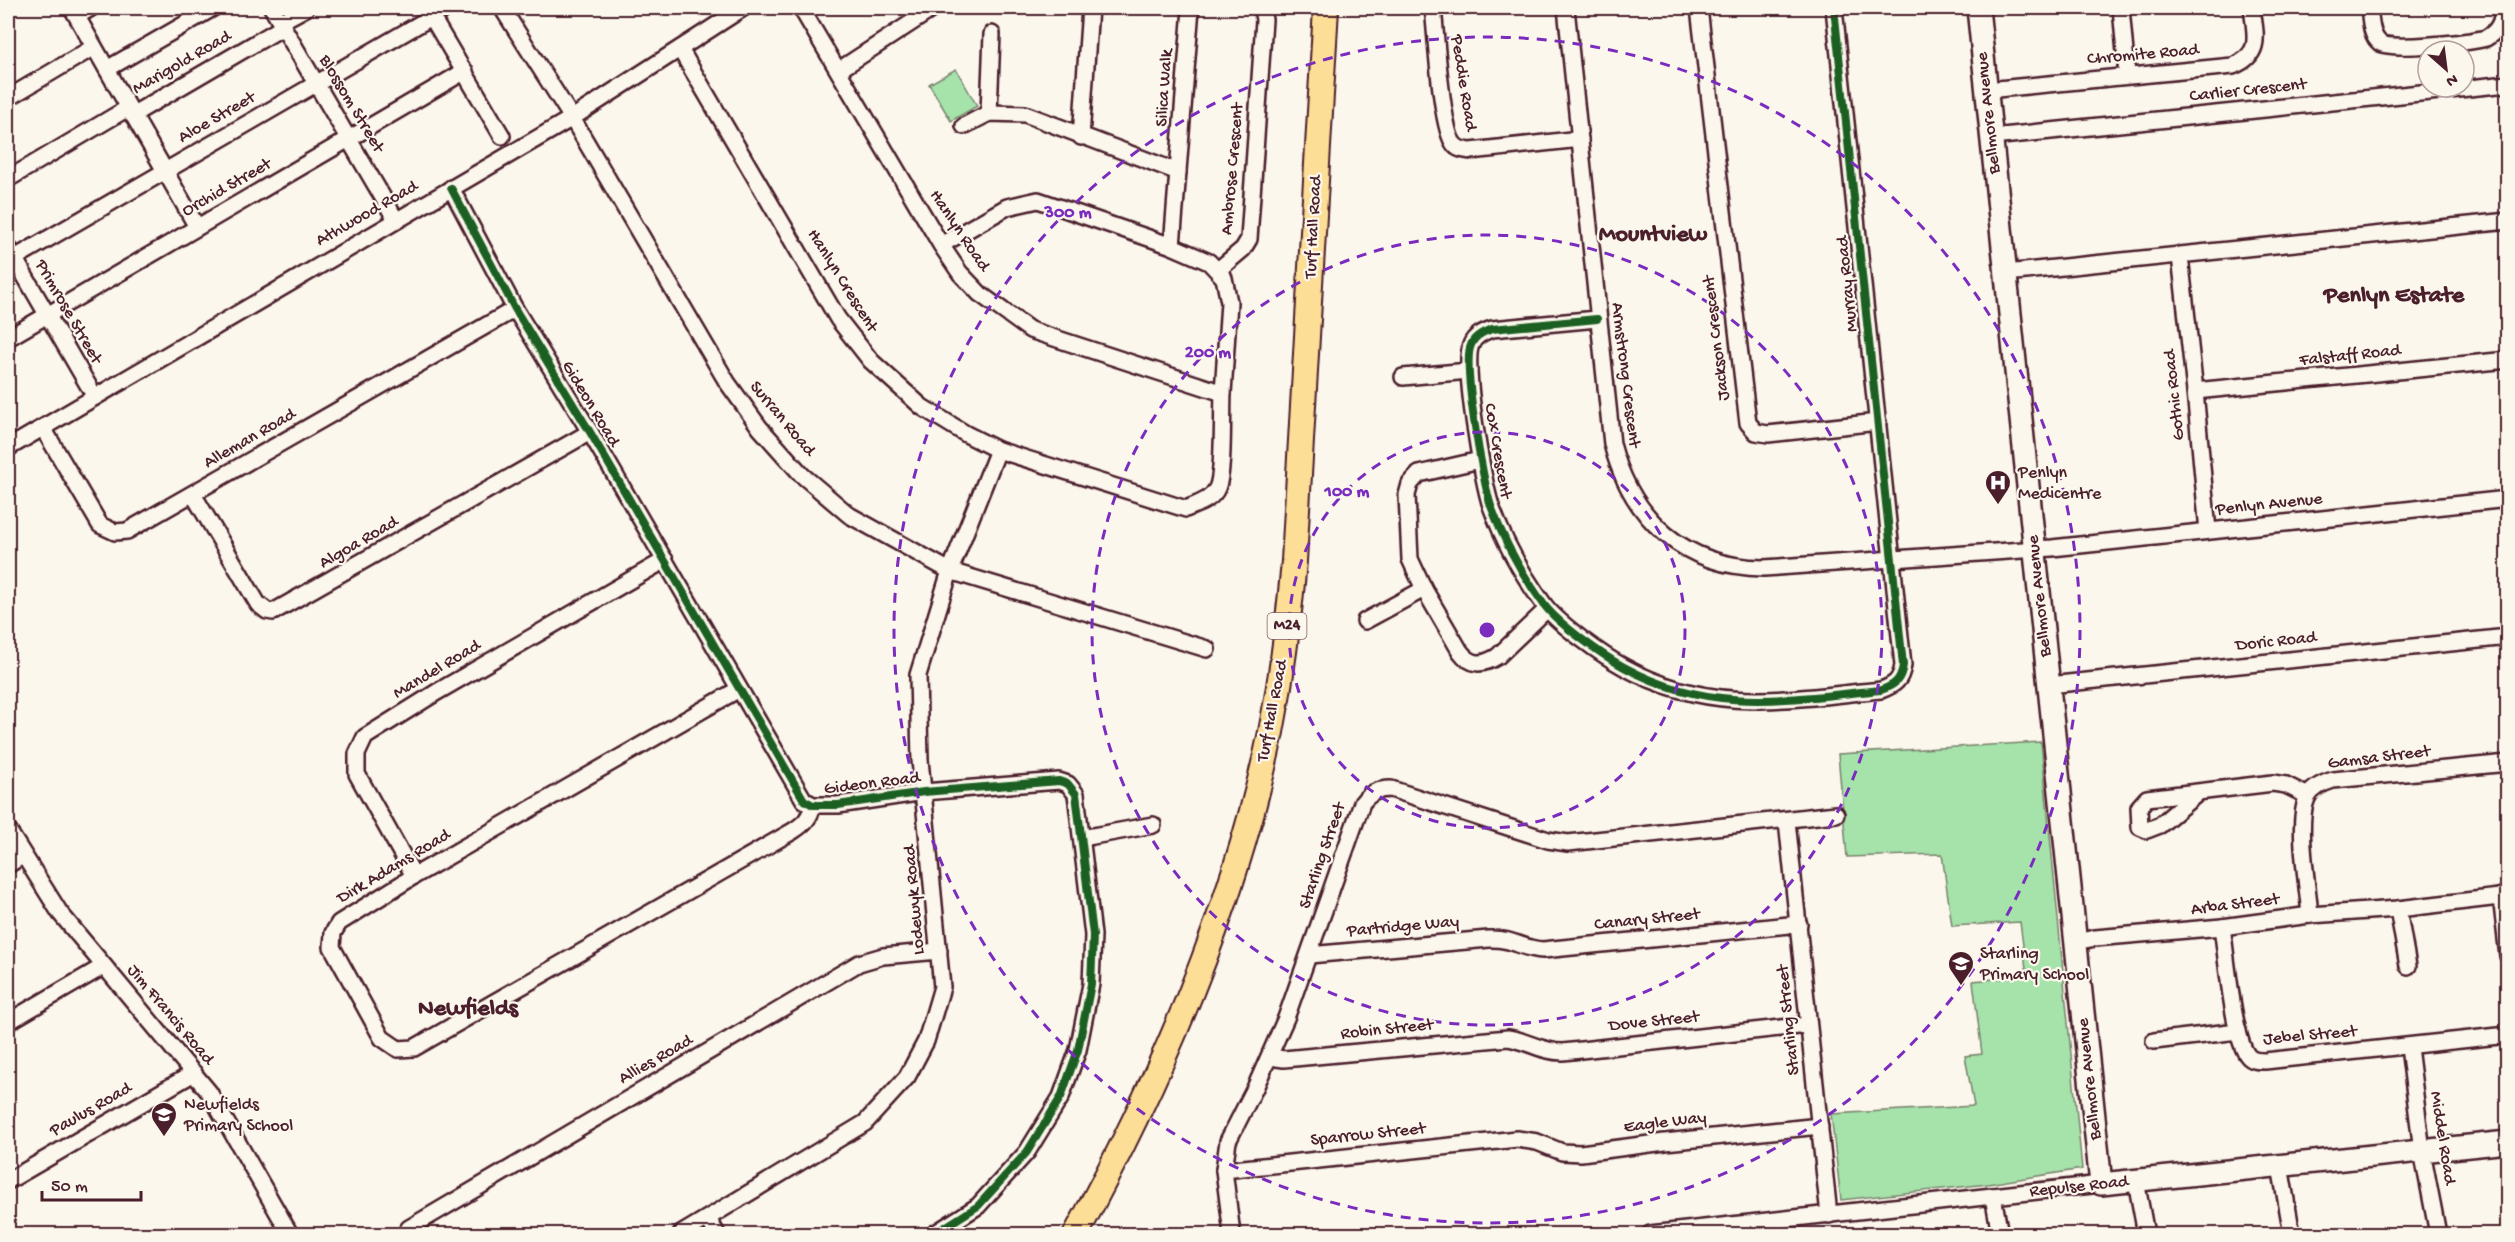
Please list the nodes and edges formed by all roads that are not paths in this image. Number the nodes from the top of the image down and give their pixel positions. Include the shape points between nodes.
1 (91, 8) edge
2 (213, 8) edge
3 (272, 8) edge
4 (306, 8) edge
5 (447, 8) edge
6 (502, 8) edge
7 (743, 8) edge
8 (801, 8) edge
9 (934, 8) edge
10 (1090, 8) edge
11 (1191, 8) edge
12 (1262, 8) edge
13 (1326, 8) edge
14 (1433, 8) edge
15 (1566, 8) edge
16 (1699, 8) edge
17 (1834, 8) edge
18 (1978, 8) edge
19 (2121, 8) edge
20 (2252, 8) edge
21 (2369, 8) edge
22 (2502, 8) edge
23 (74, 12) edge
24 (429, 12) edge
25 (282, 25) junction
26 (992, 34) dead end
27 (94, 47) junction
28 (680, 49) junction
29 (107, 69) junction
30 (839, 70) junction
31 (465, 71) junction
32 (2127, 75) junction
33 (315, 84) junction
34 (2508, 84) edge
35 (1987, 90) junction
36 (8, 98) edge
37 (130, 111) junction
38 (989, 113) junction
39 (572, 118) junction
40 (963, 126) dead end
41 (501, 136) dead end
42 (1081, 137) junction
43 (1992, 137) junction
44 (1580, 139) junction
45 (349, 140) junction
46 (164, 171) junction
47 (1179, 172) junction
48 (8, 179) edge
49 (451, 188) junction
50 (396, 220) junction
51 (2508, 221) edge
52 (197, 227) junction
53 (940, 245) junction
54 (1172, 246) junction
55 (10, 256) edge
56 (2180, 256) junction
57 (1218, 270) junction
58 (2006, 273) junction
59 (515, 309) junction
60 (48, 315) junction
61 (1597, 319) junction
62 (8, 338) edge
63 (2508, 360) edge
64 (1469, 371) junction
65 (1403, 377) dead end
66 (2196, 392) junction
67 (1222, 393) junction
68 (95, 397) junction
69 (1878, 422) junction
70 (43, 428) junction
71 (590, 432) junction
72 (8, 448) edge
73 (999, 450) junction
74 (1480, 460) junction
75 (193, 494) junction
76 (2508, 499) edge
77 (2208, 531) junction
78 (2035, 549) junction
79 (1893, 557) junction
80 (665, 560) junction
81 (950, 571) junction
82 (1424, 589) junction
83 (1547, 609) junction
84 (1365, 621) dead end
85 (2508, 637) edge
86 (1207, 649) dead end
87 (2049, 686) junction
88 (739, 689) junction
89 (2508, 763) edge
90 (924, 792) junction
91 (2199, 792) dead end
92 (2308, 796) junction
93 (813, 805) junction
94 (1836, 814) dead end
95 (1787, 821) junction
96 (1153, 825) dead end
97 (8, 830) edge
98 (1082, 838) junction
99 (22, 856) junction
100 (8, 865) edge
101 (414, 876) junction
102 (2504, 896) edge
103 (2398, 909) junction
104 (2310, 915) junction
105 (1799, 924) junction
106 (2222, 927) junction
107 (1501, 938) joint
108 (2076, 942) junction
109 (939, 951) junction
110 (1309, 955) junction
111 (2508, 956) edge
112 (104, 966) junction
113 (2408, 966) dead end
114 (8, 1023) edge
115 (1808, 1025) junction
116 (2238, 1031) junction
117 (2508, 1035) edge
118 (1508, 1038) joint
119 (2154, 1041) dead end
120 (2409, 1047) junction
121 (1270, 1057) junction
122 (194, 1073) junction
123 (1820, 1126) junction
124 (1517, 1139) joint
125 (2508, 1142) edge
126 (2422, 1151) junction
127 (2280, 1166) junction
128 (1224, 1170) junction
129 (8, 1181) edge
130 (2136, 1181) junction
131 (2101, 1184) junction
132 (1993, 1196) junction
133 (1829, 1215) junction
134 (708, 1219) junction
135 (290, 1234) edge
136 (405, 1234) edge
137 (681, 1234) edge
138 (717, 1234) edge
139 (934, 1234) edge
140 (1076, 1234) edge
141 (1232, 1234) edge
142 (1650, 1234) edge
143 (2000, 1234) edge
144 (2146, 1234) edge
145 (2292, 1234) edge
146 (2438, 1234) edge

1 - 23 street
2 - 29 street
3 - 25 street, Blossom Street
4 - 25 street, Marigold Road
5 - 24 street, Aloe Street
6 - 39 street, Surran Road
7 - 28 street, Athwood Road
8 - 30 street, Hanlyn Road
9 - 30 street
10 - 42 street
11 - 47 street, Silica Walk
12 - 57 street, Ambrose Crescent via 1249,239
13 - 140 main road, Turf Hall Road / M24 via 1294,561 1271,731 1243,843 1204,960 1147,1096
14 - 44 street, Peddie Road via 1446,121 1458,148 1471,151
15 - 44 street, Armstrong Crescent
16 - 69 street, Jackson Crescent via 1748,423 1756,432 1768,434
17 - 69 street, Murray Road
18 - 35 street, Bellmore Avenue
19 - 32 street
20 - 32 street, Chromite Road via 2254,48 2241,63
21 - 22 street via 2375,37 2395,48 2486,38 2501,23
23 - 27 street
24 - 31 street
24 - 33 street, Aloe Street
25 - 33 street, Blossom Street
25 - 37 street, Marigold Road
26 - 38 street
27 - 29 street
27 - 36 street
28 - 39 street, Athwood Road
28 - 73 street, Hanlyn Crescent via 838,319 871,361 922,408
29 - 37 street
30 - 53 street, Hanlyn Road
31 - 41 street
31 - 45 street, Orchid Street
32 - 35 street, Chromite Road
33 - 45 street, Blossom Street
33 - 46 street, Aloe Street
34 - 43 street, Carlier Crescent
35 - 43 street, Bellmore Avenue
37 - 46 street
37 - 48 street, Marigold Road
38 - 40 street
38 - 42 street via 1025,114
39 - 49 street, Athwood Road
39 - 81 street, Surran Road via 727,382 760,428 802,475 849,515
42 - 47 street
43 - 58 street, Bellmore Avenue
44 - 61 street, Armstrong Crescent
45 - 50 street, Blossom Street
45 - 52 street, Orchid Street
46 - 52 street
46 - 55 street, Aloe Street
47 - 54 street, Silica Walk
49 - 50 street, Athwood Road
49 - 59 street, Gideon Road
50 - 68 street, Athwood Road
51 - 56 street
52 - 60 street, Orchid Street
53 - 54 street via 1007,207 1038,200
53 - 67 street, Hanlyn Road via 980,294 1030,330
54 - 57 street
55 - 60 street, Primrose Street
56 - 58 street
56 - 66 street, Gothic Road
57 - 67 street via 1224,278 1229,302
58 - 78 street, Bellmore Avenue
59 - 71 street, Gideon Road
59 - 75 street, Alleman Road
60 - 62 street, Orchid Street
60 - 68 street, Primrose Street
61 - 64 street, Cox Crescent via 1481,333 1470,347
61 - 79 street, Armstrong Crescent via 1617,461 1634,499 1667,536 1708,559 1746,567
63 - 66 street, Falstaff Road
64 - 65 street
64 - 74 street, Cox Crescent
66 - 77 street, Gothic Road
67 - 73 street, Hanlyn Crescent via 1217,489 1206,500 1186,509
68 - 70 street, Athwood Road
69 - 79 street, Murray Road
70 - 72 street, Athwood Road
70 - 75 street, Alleman Road via 106,529 127,531
71 - 75 street, Algoa Road via 273,612 258,604
71 - 80 street, Gideon Road
73 - 81 street, Lodewyk Road
74 - 82 street via 1423,472 1410,484 1410,559
74 - 83 street, Cox Crescent via 1501,531
76 - 77 street, Penlyn Avenue
77 - 78 street, Penlyn Avenue
78 - 79 street, Armstrong Crescent
78 - 87 street, Bellmore Avenue
79 - 83 street, Cox Crescent via 1903,664 1899,680 1881,690 1754,702 1694,695 1623,667
80 - 88 street, Gideon Road
80 - 101 street, Mandel Road via 365,737 357,754 357,774
81 - 86 street, Surran Road
81 - 90 street, Lodewyk Road via 918,675
82 - 83 street via 1460,651 1476,664 1498,656
82 - 84 street
85 - 87 street, Doric Road
87 - 108 street, Bellmore Avenue
88 - 93 street, Gideon Road via 804,800
88 - 101 street, Dirk Adams Road
89 - 92 street, Gamsa Street via 2334,780
90 - 93 street, Gideon Road via 838,806
90 - 98 street, Gideon Road via 1059,781 1068,784 1076,795
90 - 109 street, Lodewyk Road
91 - 92 street via 2273,783
92 - 104 street via 2302,822
93 - 101 street, Dirk Adams Road via 804,824 793,831 414,1048 398,1049 382,1038 332,947 333,933 346,917
94 - 95 street, Starling Street
95 - 105 street, Starling Street
95 - 110 street, Starling Street via 1568,843 1391,789 1381,790 1368,795 1362,803
96 - 98 street
97 - 99 street, Jim Francis Road
98 - 139 street, Gideon Road via 1093,934 1091,984 1078,1050 1061,1097 1027,1152 978,1206
99 - 100 street
99 - 112 street, Jim Francis Road via 60,913
102 - 103 street, Arba Street
102 - 111 street
103 - 104 street, Arba Street
103 - 113 street
104 - 106 street, Arba Street
105 - 107 street, Canary Street via 1543,950
105 - 115 street, Starling Street
106 - 108 street, Arba Street
106 - 116 street, Jebel Street
107 - 110 street, Partridge Way
108 - 131 street, Bellmore Avenue
109 - 134 street, Lodewyk Road via 942,987 926,1041 907,1077 865,1123
109 - 136 street, Allies Road via 883,956 859,963 419,1222
110 - 121 street, Starling Street
112 - 114 street
112 - 122 street, Jim Francis Road
115 - 118 street, Dove Street via 1556,1052
115 - 123 street, Starling Street
116 - 119 street
116 - 120 street, Jebel Street via 2247,1055 2259,1061
117 - 120 street, Jebel Street
118 - 121 street, Robin Street via 1293,1059
120 - 126 street, Middel Road
121 - 128 street, Starling Street via 1228,1141
122 - 129 street, Paulus Road
122 - 135 street, Jim Francis Road via 209,1092
123 - 124 street, Eagle Way via 1581,1153 1562,1152
123 - 133 street, Starling Street
124 - 128 street, Sparrow Street
125 - 126 street, Repulse Road
126 - 127 street, Repulse Road
126 - 146 street, Middel Road
127 - 130 street, Repulse Road
127 - 145 street
128 - 141 street, Starling Street
130 - 131 street, Repulse Road
130 - 144 street
131 - 132 street, Repulse Road
132 - 133 street, Repulse Road
132 - 143 street
133 - 142 street, Repulse Road
134 - 137 street, Lodewyk Road
134 - 138 street

